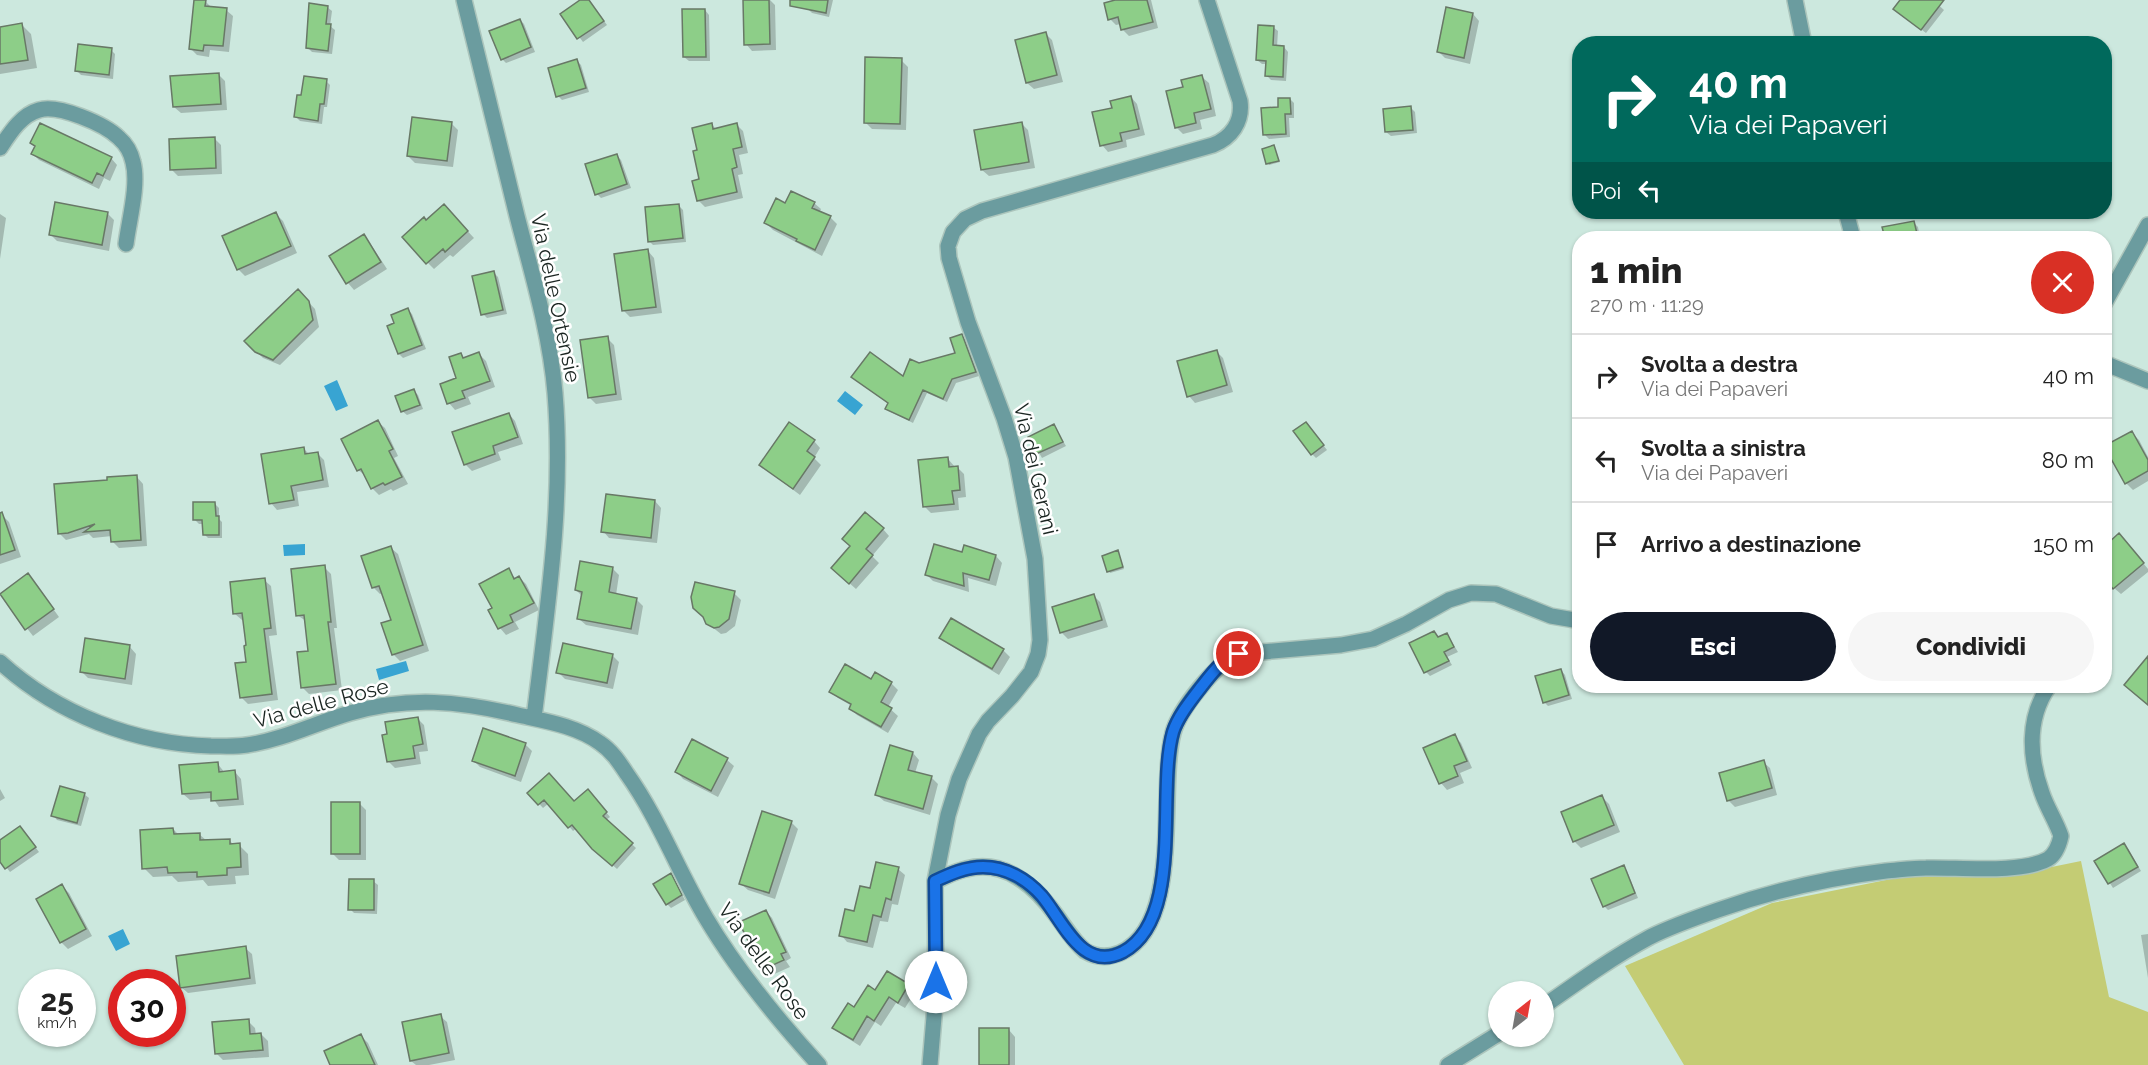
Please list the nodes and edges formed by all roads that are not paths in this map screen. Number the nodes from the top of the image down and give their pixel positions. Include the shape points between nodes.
1 (464, 0) edge
2 (1207, 0) edge
3 (1795, 0) edge
4 (1802, 36) edge
5 (0, 148) edge
6 (2148, 225) edge
7 (126, 244) dead end
8 (2112, 290) edge
9 (2112, 366) edge
10 (2148, 381) edge
11 (1572, 620) edge
12 (0, 662) edge
13 (2045, 693) edge
14 (534, 718) junction
15 (935, 881) junction
16 (1554, 999) edge
17 (1488, 1040) edge
18 (819, 1065) edge
19 (930, 1065) edge
20 (1448, 1065) edge

1 - 14 street, Via delle Ortensie via 540,302 555,392 556,533
2 - 15 street, Via dei Gerani via 1241,106 1239,120 1228,136 1213,145 982,211 961,222 951,236 951,266 1018,467 1035,559 1040,640 1031,672 988,721 972,746 952,802
3 - 4 street
5 - 7 street via 19,122 45,108 76,116 118,136 130,153 134,171
6 - 8 street
9 - 10 street
11 - 15 street via 1551,616 1496,594 1471,593 1449,600 1373,639 1248,653 1225,660 1198,691 1174,730 1161,889 1145,929 1123,951 1105,957 1085,951 1037,891 1010,872 977,867
12 - 14 street, Via delle Rose via 43,695 95,721 188,745 254,744 351,713 407,702 447,702
13 - 16 street via 2037,707 2032,743 2041,793 2061,836 2051,857 2005,868 1884,872 1773,892 1665,930
14 - 18 street, Via delle Rose via 587,735 611,752 643,798 728,954
15 - 19 street, Via dei Gerani via 936,993
17 - 20 street

